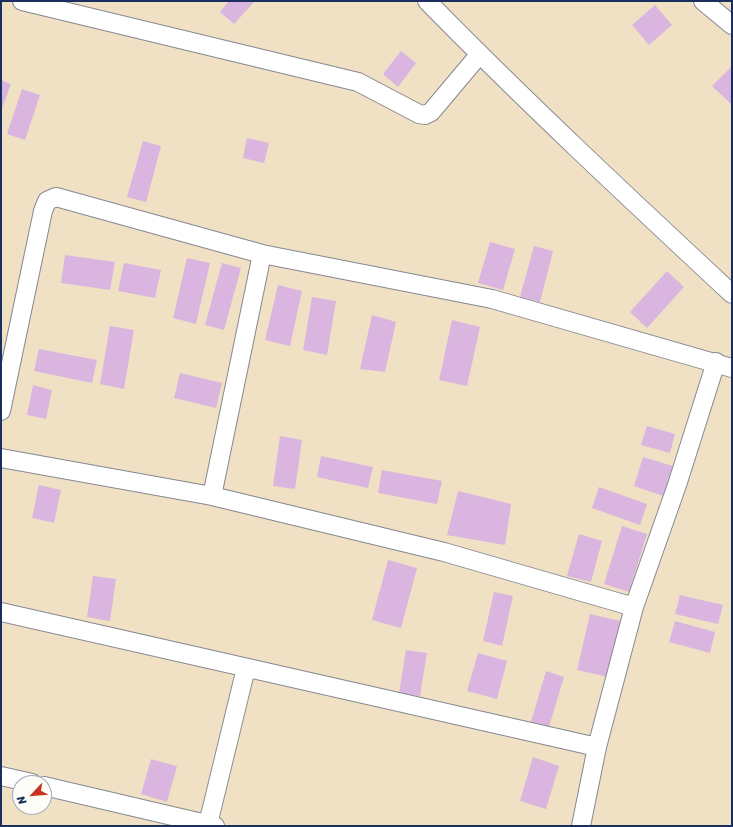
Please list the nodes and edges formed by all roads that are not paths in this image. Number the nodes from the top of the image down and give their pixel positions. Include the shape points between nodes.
1 (24, 1) edge
2 (427, 1) edge
3 (703, 1) edge
4 (732, 25) edge
5 (479, 55) junction
6 (262, 254) junction
7 (732, 294) edge
8 (724, 365) edge
9 (1, 411) edge
10 (1, 458) edge
11 (212, 496) junction
12 (634, 607) junction
13 (1, 612) edge
14 (246, 668) junction
15 (597, 747) junction
16 (1, 776) edge
17 (12, 778) edge
18 (52, 788) edge
19 (212, 825) edge
20 (581, 826) edge

1 - 5 street via 358,82 425,115 431,112
2 - 5 street
3 - 4 street
5 - 7 street
6 - 8 street via 492,299
6 - 9 street via 56,197 47,202
6 - 11 street
8 - 12 street via 677,485
10 - 11 street
11 - 12 street via 444,552
12 - 15 street
13 - 14 street
14 - 15 street
14 - 19 street
15 - 20 street
16 - 17 street
18 - 19 street

